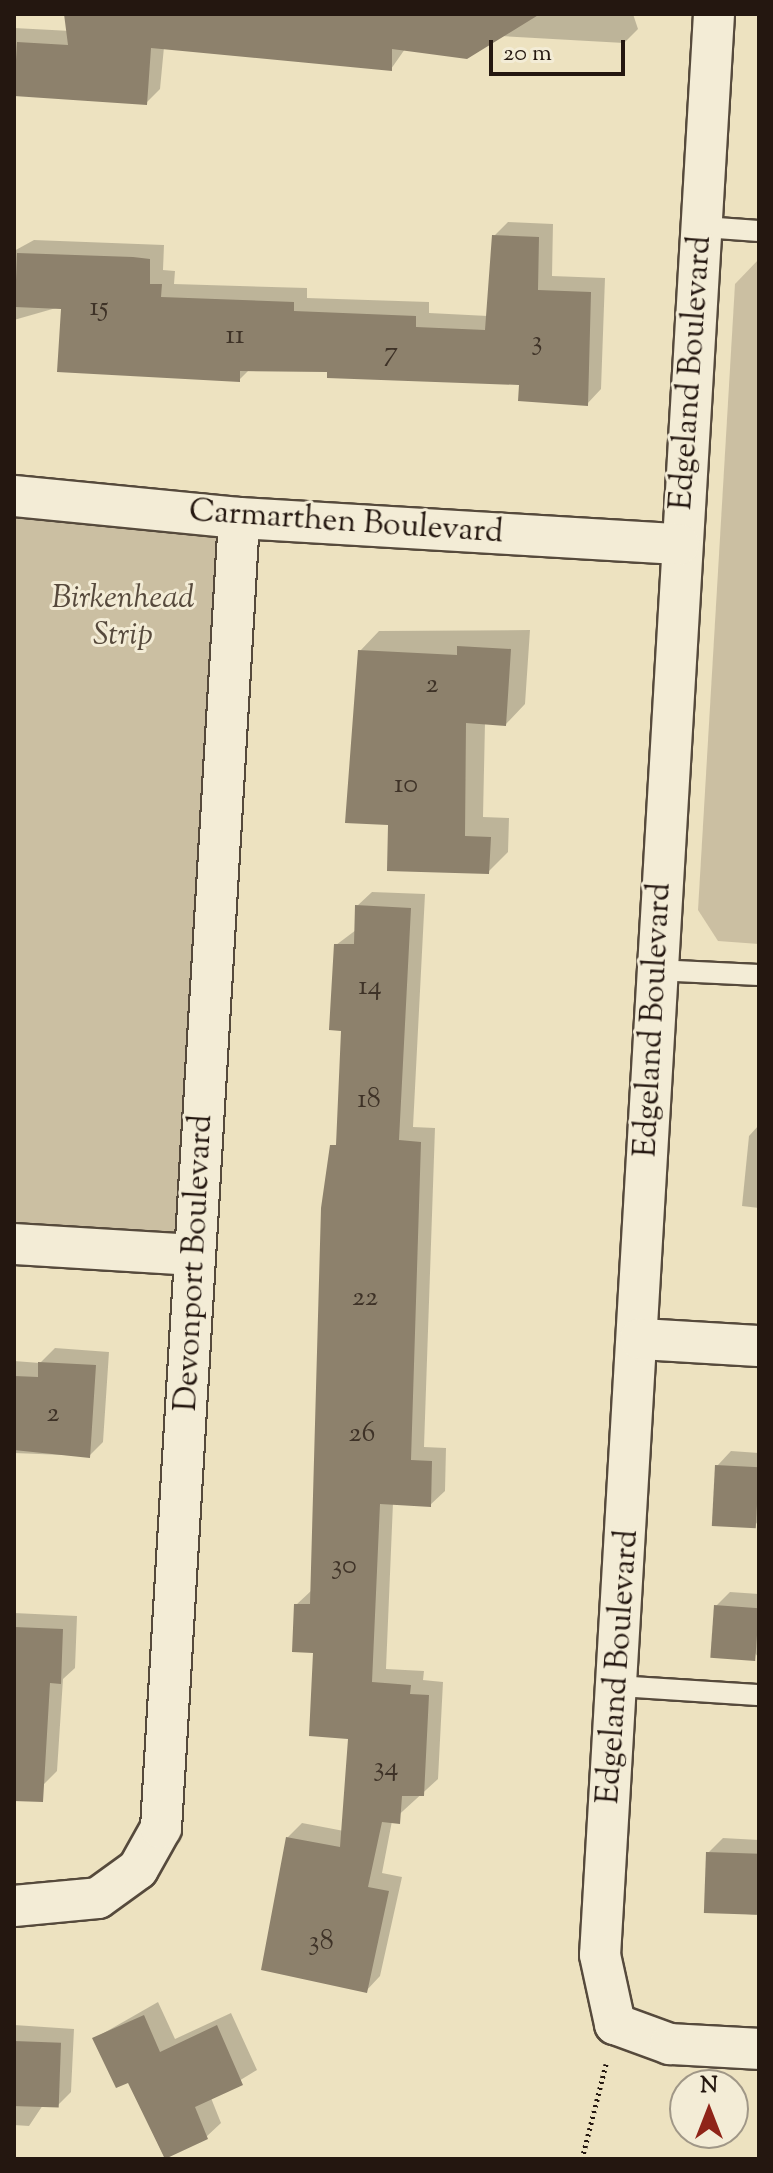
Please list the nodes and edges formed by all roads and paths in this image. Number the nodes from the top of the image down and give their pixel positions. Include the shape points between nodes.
1 (714, 14) edge
2 (703, 227) junction
3 (759, 231) edge
4 (14, 496) edge
5 (239, 518) junction
6 (679, 544) junction
7 (655, 970) junction
8 (759, 975) edge
9 (14, 1244) edge
10 (195, 1255) junction
11 (640, 1339) junction
12 (759, 1346) edge
13 (618, 1686) junction
14 (759, 1695) edge
15 (14, 1906) edge
16 (615, 2024) junction
17 (759, 2049) edge
18 (582, 2159) edge

1 - 2 street, Edgeland Boulevard
2 - 3 lane
2 - 6 street, Edgeland Boulevard
4 - 5 street, Carmarthen Boulevard
5 - 6 street, Carmarthen Boulevard
5 - 10 street, Devonport Boulevard
6 - 7 street, Edgeland Boulevard
7 - 8 lane
7 - 11 street, Edgeland Boulevard
9 - 10 street
10 - 15 street, Devonport Boulevard via 161,1828 138,1869 98,1898
11 - 12 street
11 - 13 street, Edgeland Boulevard
13 - 14 lane
13 - 16 street, Edgeland Boulevard via 600,1955
16 - 17 street via 670,2044
16 - 18 path

